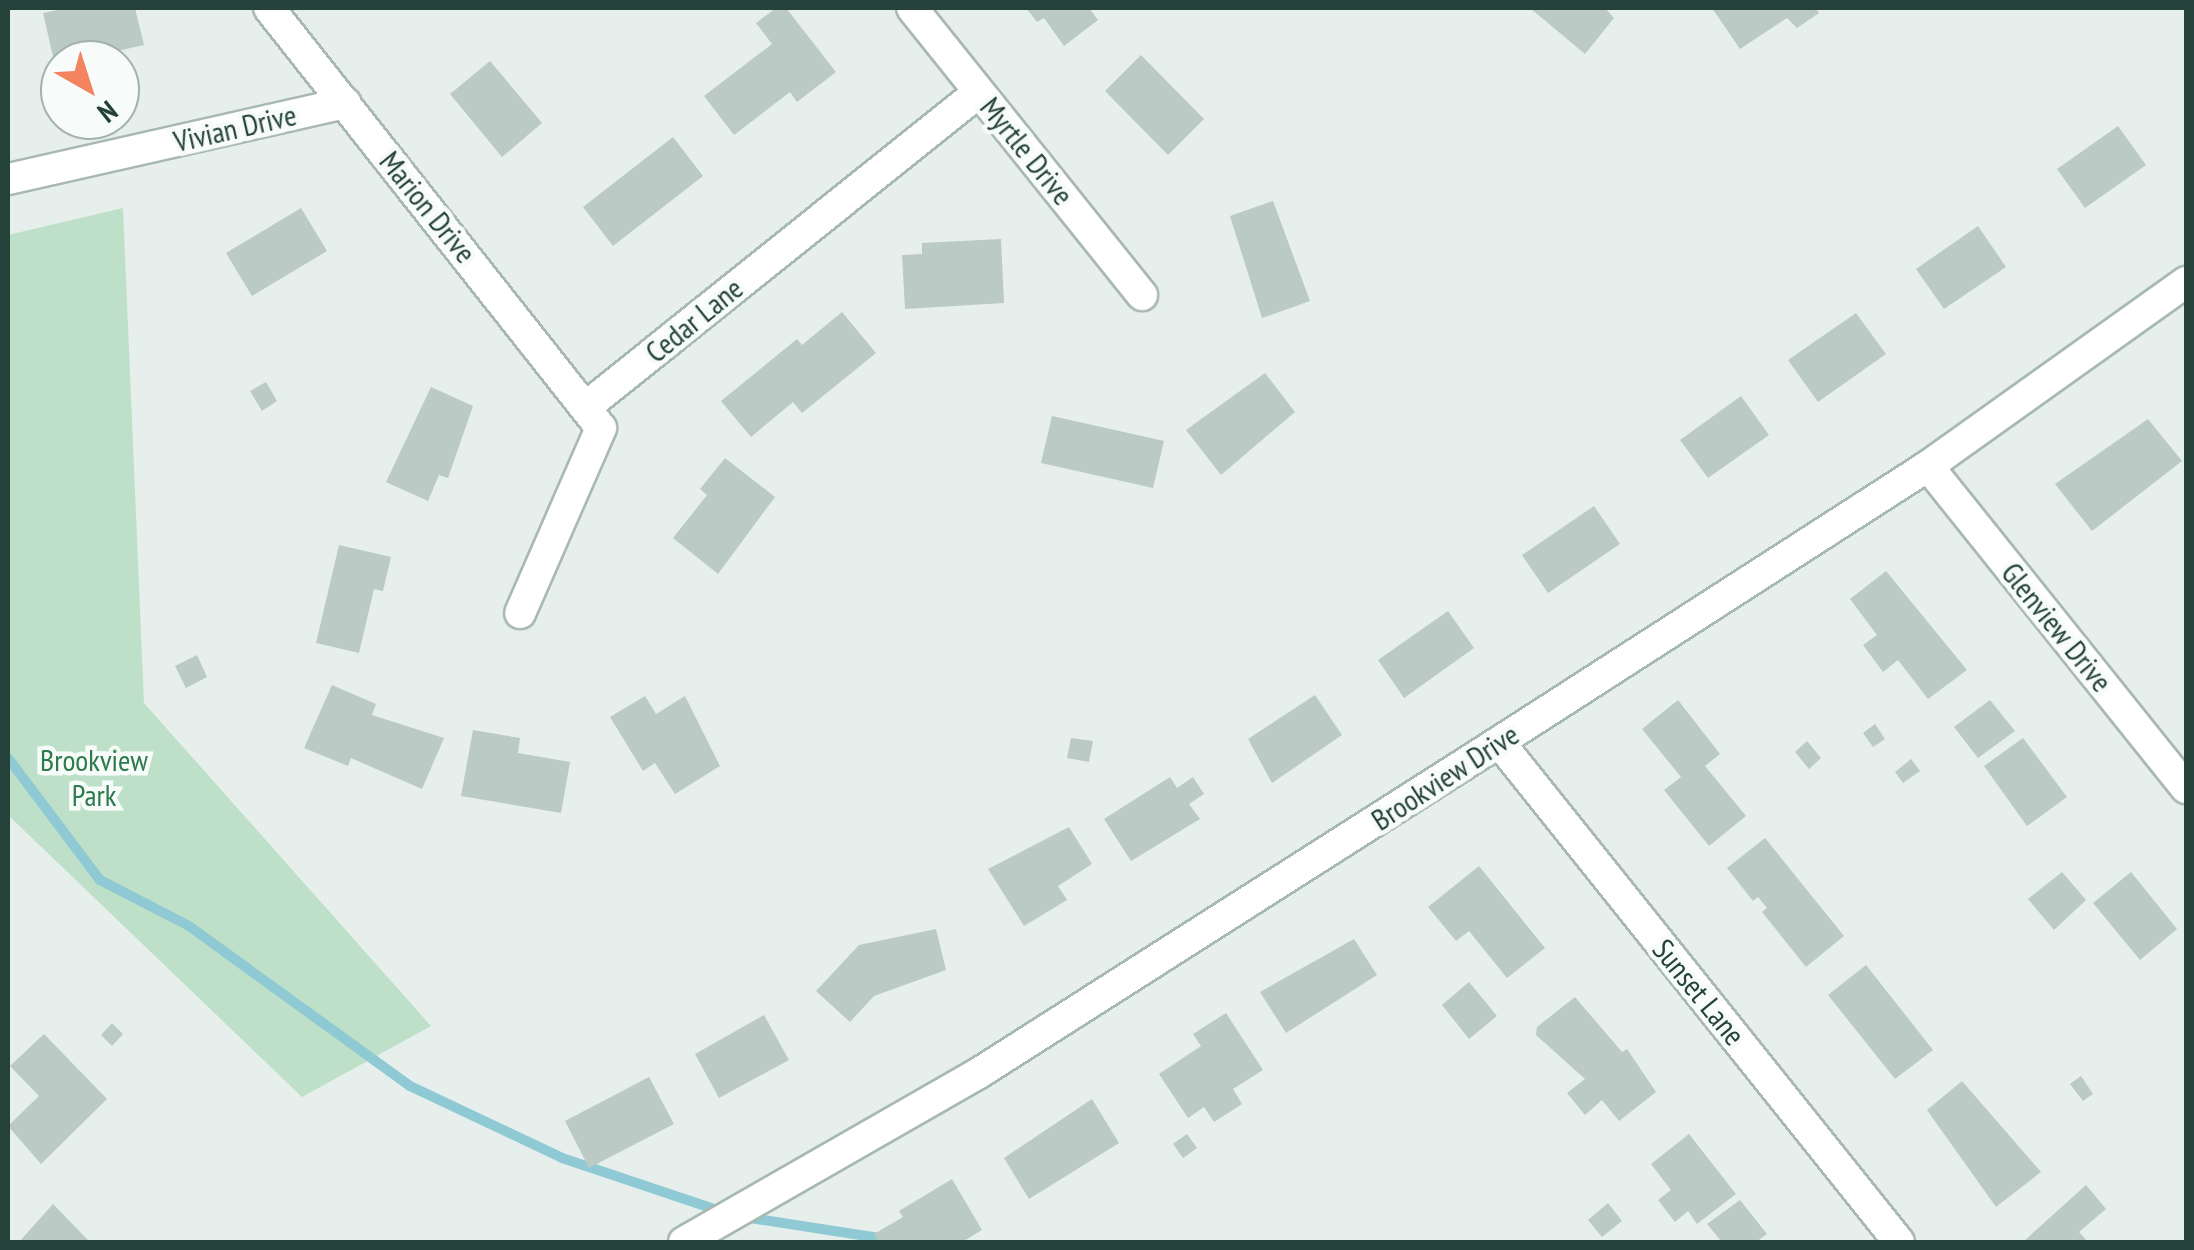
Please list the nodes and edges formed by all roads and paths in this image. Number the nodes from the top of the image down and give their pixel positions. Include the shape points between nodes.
1 (269, 8) edge
2 (912, 8) edge
3 (980, 92) junction
4 (346, 104) junction
5 (8, 179) edge
6 (2186, 282) edge
7 (1142, 296) dead end
8 (587, 406) junction
9 (1928, 466) junction
10 (520, 613) dead end
11 (1499, 742) junction
12 (2186, 788) edge
13 (684, 1242) edge
14 (1899, 1242) edge

1 - 4 street, Marion Drive
2 - 3 street, Myrtle Drive
3 - 7 street, Myrtle Drive
3 - 8 street, Cedar Lane
4 - 5 street, Vivian Drive
4 - 8 street, Marion Drive
6 - 9 street, Brookview Drive
8 - 10 street via 601,428
9 - 11 street, Brookview Drive
9 - 12 street, Glenview Drive
11 - 13 street, Brookview Drive via 980,1074
11 - 14 street, Sunset Lane

